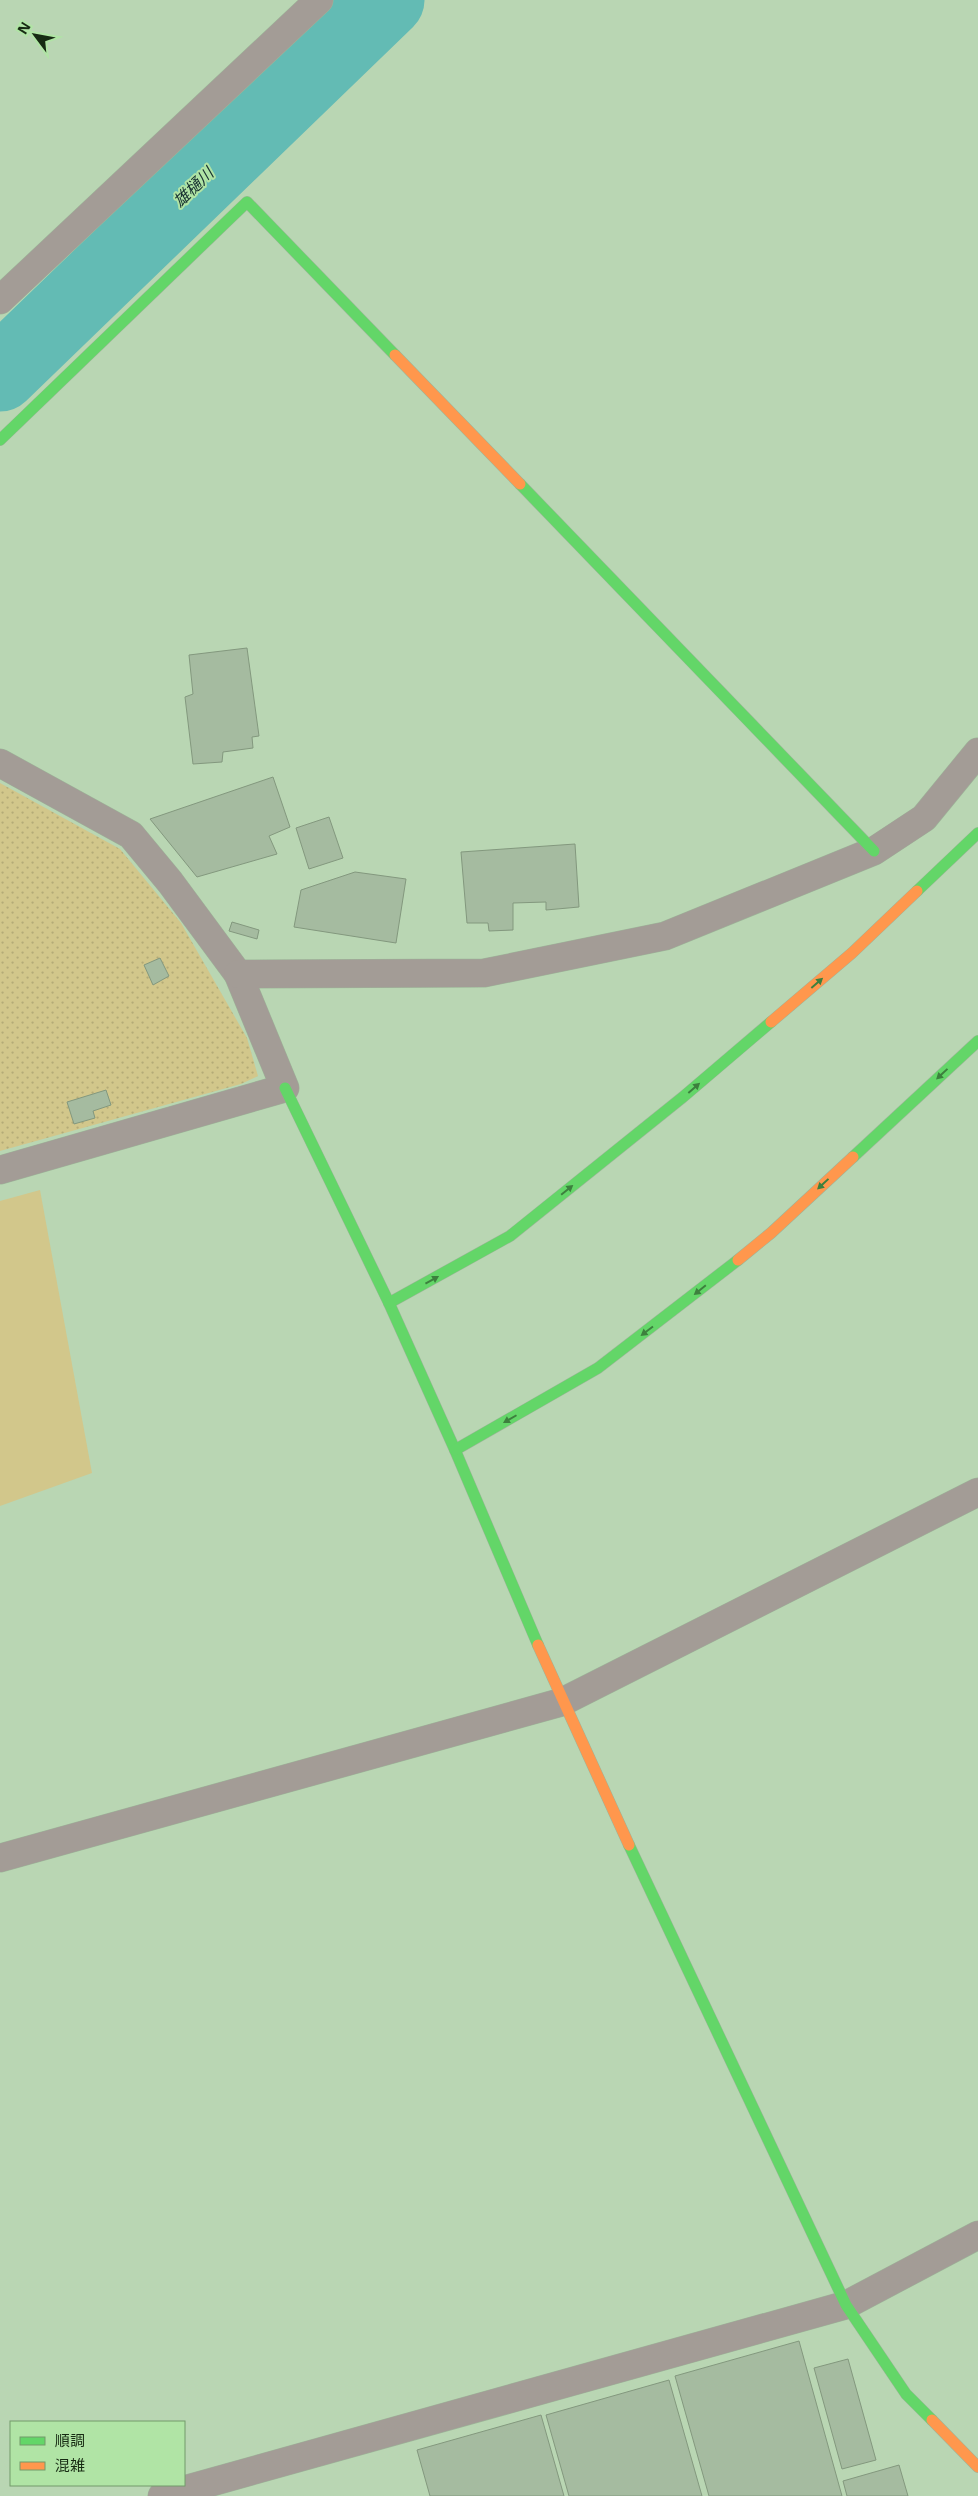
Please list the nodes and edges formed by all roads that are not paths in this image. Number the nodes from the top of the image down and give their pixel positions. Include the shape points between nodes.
1 (319, 0) edge
2 (0, 300) edge
3 (0, 440) edge
4 (978, 752) edge
5 (0, 763) edge
6 (978, 833) edge
7 (874, 851) junction
8 (238, 974) junction
9 (978, 1040) edge
10 (285, 1088) junction
11 (0, 1170) edge
12 (390, 1303) junction
13 (456, 1450) junction
14 (978, 1492) edge
15 (562, 1702) junction
16 (0, 1858) edge
17 (978, 2235) edge
18 (846, 2305) junction
19 (978, 2467) edge
20 (162, 2496) edge

1 - 2 street
3 - 7 main road via 247,202
4 - 7 street via 924,818
5 - 8 street via 130,836 170,882
12 -> 6 main road via 510,1236 683,1097 844,959
7 - 8 street via 665,936 484,973
8 - 10 street
9 -> 13 main road via 771,1233 686,1302 598,1368
10 - 11 street
10 - 12 main road
12 - 13 main road
13 - 15 main road
14 - 15 street
15 - 16 street
15 - 18 main road
17 - 18 street
18 - 19 main road via 906,2394
18 - 20 street

